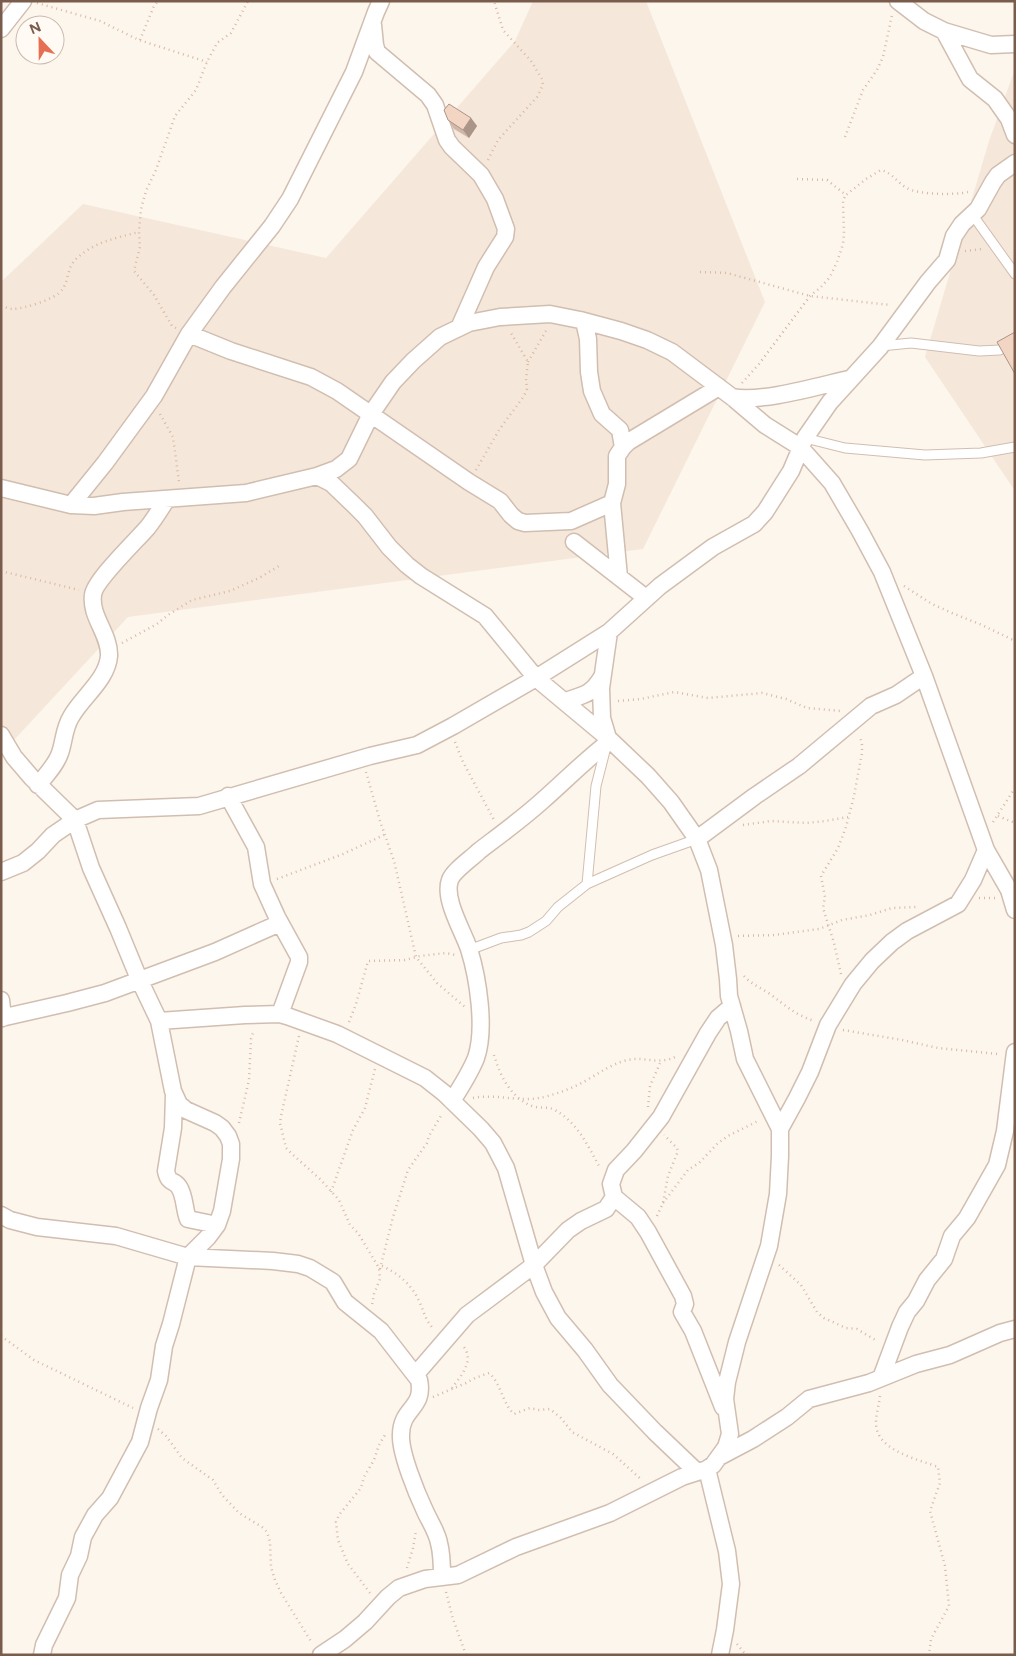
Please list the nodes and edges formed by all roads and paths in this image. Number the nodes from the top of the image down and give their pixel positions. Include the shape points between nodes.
1 (23, 1) edge
2 (29, 1) edge
3 (158, 1) edge
4 (248, 1) edge
5 (381, 1) edge
6 (494, 1) edge
7 (896, 5) edge
8 (372, 21) junction
9 (1, 29) edge
10 (944, 31) junction
11 (139, 40) junction
12 (1015, 44) edge
13 (207, 62) junction
14 (1015, 135) edge
15 (845, 137) dead end
16 (1013, 168) edge
17 (481, 175) junction
18 (797, 179) dead end
19 (968, 192) dead end
20 (846, 195) junction
21 (972, 214) junction
22 (139, 232) junction
23 (995, 247) junction
24 (949, 253) junction
25 (700, 272) dead end
26 (1015, 274) edge
27 (810, 296) junction
28 (1, 306) edge
29 (909, 307) junction
30 (556, 315) junction
31 (500, 317) junction
32 (584, 321) junction
33 (458, 328) junction
34 (189, 334) junction
35 (880, 346) junction
36 (1000, 350) edge
37 (528, 362) junction
38 (849, 380) junction
39 (727, 393) junction
40 (151, 400) junction
41 (371, 414) junction
42 (803, 442) junction
43 (623, 446) junction
44 (1015, 447) edge
45 (317, 476) junction
46 (469, 482) junction
47 (1, 488) edge
48 (175, 498) junction
49 (612, 503) junction
50 (71, 505) junction
51 (574, 542) dead end
52 (278, 566) dead end
53 (1, 571) edge
54 (882, 572) junction
55 (619, 577) junction
56 (93, 594) junction
57 (646, 598) junction
58 (608, 632) junction
59 (1015, 641) edge
60 (108, 652) junction
61 (924, 676) junction
62 (602, 677) junction
63 (536, 678) junction
64 (601, 700) junction
65 (565, 701) junction
66 (842, 711) dead end
67 (860, 716) junction
68 (453, 726) junction
69 (1, 735) edge
70 (608, 741) junction
71 (362, 758) junction
72 (38, 784) junction
73 (1015, 788) edge
74 (228, 796) junction
75 (848, 816) junction
76 (997, 816) junction
77 (75, 820) junction
78 (1015, 823) edge
79 (738, 826) dead end
80 (501, 834) junction
81 (384, 835) junction
82 (697, 839) junction
83 (984, 845) junction
84 (1, 872) edge
85 (262, 884) junction
86 (587, 884) junction
87 (962, 899) junction
88 (1012, 899) edge
89 (919, 907) dead end
90 (280, 923) junction
91 (829, 925) junction
92 (722, 940) junction
93 (470, 953) junction
94 (416, 957) junction
95 (726, 959) junction
96 (139, 979) junction
97 (846, 995) junction
98 (1, 1000) edge
99 (732, 1006) junction
100 (280, 1014) junction
101 (260, 1015) junction
102 (2, 1018) edge
103 (480, 1019) junction
104 (159, 1021) junction
105 (307, 1022) junction
106 (828, 1025) junction
107 (345, 1038) junction
108 (492, 1049) dead end
109 (378, 1054) junction
110 (1015, 1054) edge
111 (679, 1056) dead end
112 (661, 1061) junction
113 (174, 1091) junction
114 (452, 1100) junction
115 (520, 1100) junction
116 (772, 1114) junction
117 (655, 1124) junction
118 (780, 1129) junction
119 (231, 1144) junction
120 (330, 1192) junction
121 (613, 1193) junction
122 (663, 1203) junction
123 (1, 1215) edge
124 (217, 1225) junction
125 (648, 1233) junction
126 (768, 1248) junction
127 (188, 1257) junction
128 (376, 1263) junction
129 (534, 1264) junction
130 (381, 1266) junction
131 (380, 1271) junction
132 (371, 1322) junction
133 (1015, 1329) edge
134 (1, 1336) edge
135 (449, 1337) junction
136 (892, 1349) junction
137 (416, 1374) junction
138 (884, 1377) junction
139 (452, 1389) junction
140 (410, 1409) junction
141 (726, 1412) junction
142 (146, 1418) junction
143 (719, 1457) junction
144 (702, 1470) junction
145 (654, 1492) junction
146 (424, 1510) junction
147 (442, 1577) junction
148 (397, 1589) junction
149 (318, 1651) edge
150 (1015, 1654) edge
151 (42, 1655) edge
152 (466, 1655) edge
153 (720, 1655) edge
154 (928, 1655) edge
155 (1010, 1655) edge

1 - 9 street
2 - 11 path via 100,21
3 - 11 path
4 - 13 path via 231,33 219,40
5 - 8 street
6 - 17 path via 504,30 531,61 544,85 498,140
7 - 10 street
7 - 15 path via 883,57 863,90
8 - 17 street via 377,52 428,95 435,105 447,140
8 - 34 street via 354,72 290,199
10 - 12 street via 991,45
10 - 14 street via 970,79 994,99 1009,119
11 - 13 path
13 - 22 path via 196,90 175,116 146,191
16 - 21 street via 998,175
17 - 33 street via 495,199 506,229 505,237 486,267
18 - 20 path via 827,180
19 - 20 path via 930,193 908,189 882,170
20 - 27 path via 843,200 843,239 837,262 826,282
21 - 23 lane
21 - 24 street via 954,236
22 - 28 path via 90,248 74,260 62,291 57,295 17,309
22 - 34 path via 140,247 134,271 154,295 172,326
23 - 24 path
23 - 26 lane
24 - 29 street via 947,260
25 - 27 path via 728,273
27 - 29 path
27 - 39 path via 759,364
29 - 35 street
30 - 31 street
30 - 32 street
30 - 37 path
31 - 33 street
31 - 37 path
32 - 39 street via 647,340 672,352
32 - 43 street via 592,391 602,414 620,430
33 - 41 street via 440,337 413,361 393,382
34 - 40 street
34 - 41 street via 311,377
35 - 36 lane via 911,343
35 - 38 street
37 - 46 path via 524,396 499,430
38 - 39 street via 742,399
38 - 42 street
39 - 42 street via 765,425
39 - 43 street
40 - 48 path via 173,437 177,470
40 - 50 street
41 - 45 street via 349,459 336,469
41 - 46 street
42 - 44 lane via 925,455 980,454
42 - 54 street via 832,483
42 - 57 street via 791,471 754,524 713,548
43 - 49 street via 617,456 617,484
45 - 48 street via 246,493
45 - 63 street via 331,483 355,506 389,547 421,576 485,616
46 - 49 street via 500,501 511,515 525,523 571,521
47 - 50 street
48 - 50 street via 94,506
48 - 56 street via 115,563
49 - 55 street
51 - 55 street
52 - 60 path via 230,591 192,600
53 - 56 path
54 - 59 path via 932,604
54 - 61 street
55 - 57 street
56 - 60 street via 96,619
57 - 58 street
58 - 62 street
58 - 63 street
60 - 72 street via 107,665 101,677 70,718 58,758
61 - 67 street via 871,706
61 - 83 street
62 - 64 street
62 - 65 street via 584,696
63 - 65 street
63 - 68 street
64 - 66 path via 631,700 674,692 708,698 762,694 807,708
64 - 70 street
65 - 70 street
67 - 75 path via 862,753
67 - 82 street via 799,766
68 - 71 street via 417,745
68 - 80 path via 462,760
69 - 72 street via 14,757
70 - 80 street
70 - 82 street via 656,785
70 - 86 lane via 596,786
71 - 74 street
71 - 81 path
72 - 77 street
73 - 76 path
74 - 77 street via 199,806 98,810
74 - 85 street via 256,847
75 - 79 path via 807,823 770,821
75 - 91 path via 838,848 821,876 825,897 823,908
76 - 78 path
76 - 83 path
77 - 84 street via 23,863
77 - 96 street via 91,868
80 - 93 street via 450,880 451,904
81 - 85 path
81 - 94 path via 394,861
82 - 86 lane via 652,854
82 - 92 street via 709,870
83 - 87 street
83 - 88 street
85 - 90 street
86 - 93 lane via 536,928 522,935 501,938
87 - 88 path
87 - 97 street via 892,942 872,961
89 - 91 path via 892,908
90 - 96 street via 215,952
90 - 100 street via 300,957
91 - 92 path via 819,930 736,936
91 - 97 path
92 - 95 street
93 - 94 path
93 - 103 street
94 - 103 path via 437,983
94 - 107 path via 367,962
95 - 99 street
95 - 106 path via 789,1010
96 - 102 street via 77,1001
96 - 104 street
97 - 106 street
98 - 102 street
99 - 116 street via 745,1060
99 - 117 street via 708,1033 671,1102
100 - 101 street
100 - 105 street
101 - 104 street
101 - 119 path via 252,1039 246,1096
103 - 114 street via 481,1041 476,1058
104 - 113 street
105 - 107 street
105 - 120 path via 296,1045 280,1123 290,1153
106 - 110 path via 938,1048
106 - 118 street via 810,1072
107 - 109 street
108 - 115 path via 505,1082
109 - 114 street via 425,1078
109 - 120 path via 366,1108 353,1130
110 - 136 street via 997,1165 967,1218 952,1236 944,1259 907,1312
111 - 112 path
112 - 115 path via 627,1060 561,1092
112 - 117 path via 650,1086 648,1106
113 - 119 street via 179,1104 222,1128
113 - 124 street via 168,1178 179,1187 188,1219
114 - 115 path via 491,1096
114 - 129 street via 482,1129 506,1168
114 - 130 path via 408,1170
115 - 121 path via 531,1106 555,1110 576,1127
116 - 118 street
116 - 122 path via 718,1143 688,1170
117 - 121 street via 616,1170 612,1179
117 - 122 path via 678,1151 668,1176
118 - 126 street via 778,1194
119 - 124 street via 222,1211
120 - 128 path
121 - 125 street via 638,1217
121 - 129 street via 602,1212 568,1230
122 - 125 path
123 - 127 street via 38,1228 116,1236
124 - 127 street
125 - 141 street via 683,1296 682,1312
126 - 136 path via 824,1318 864,1332
126 - 141 street via 737,1342 727,1382
127 - 132 street via 273,1261 310,1268 333,1282 350,1307
127 - 142 street via 164,1346 159,1380
128 - 130 path
128 - 131 path
129 - 135 street via 467,1315
129 - 144 street via 558,1318 610,1385 656,1432
130 - 131 path
130 - 135 path via 410,1286 427,1321 434,1330
131 - 132 path
132 - 137 street
133 - 138 street
134 - 142 path via 34,1360 128,1405
135 - 137 street
135 - 139 path via 466,1350 468,1358 463,1374
136 - 138 street
137 - 140 street via 421,1387 419,1400
138 - 143 street via 809,1399 753,1439
138 - 154 path via 876,1424 879,1434 894,1451 940,1470 940,1483 930,1511 945,1566 949,1606 931,1639
139 - 140 path
139 - 145 path via 489,1373 514,1414 530,1408 553,1411 572,1432 621,1460
140 - 146 street via 402,1423 401,1446
140 - 148 path via 384,1436 361,1488 338,1515 336,1522 338,1540 348,1564 368,1592
141 - 143 street via 730,1434
142 - 149 path via 166,1436 182,1458 213,1480 239,1513 267,1532 275,1580
142 - 151 street via 136,1450 110,1498 83,1536 79,1556 70,1575 67,1598
143 - 144 street
144 - 145 street
144 - 153 street via 727,1551 731,1584
145 - 147 street via 610,1513 516,1547 458,1575
146 - 147 street via 439,1541
146 - 148 path via 418,1522 414,1548
147 - 148 street
147 - 152 path
148 - 149 street via 345,1640
150 - 155 path

